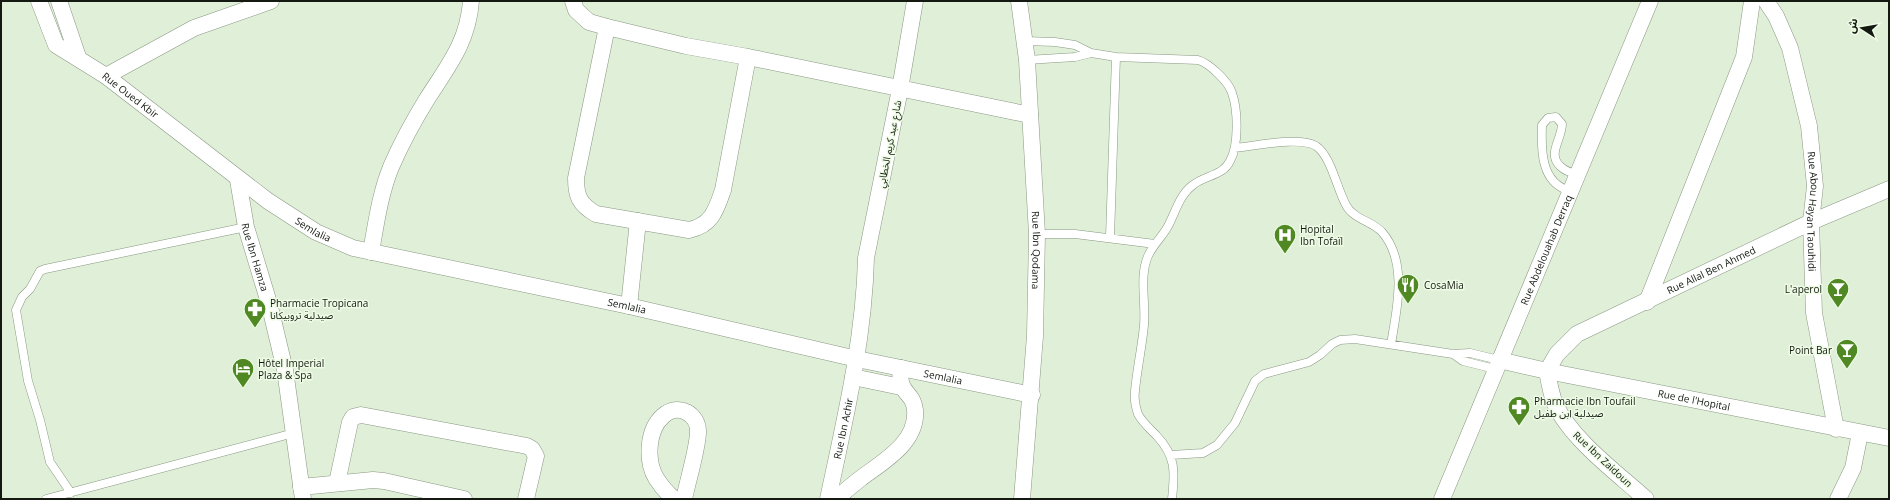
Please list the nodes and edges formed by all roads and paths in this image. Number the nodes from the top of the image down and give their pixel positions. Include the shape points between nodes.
1 (39, 1) edge
2 (59, 1) edge
3 (271, 1) edge
4 (471, 1) edge
5 (573, 1) edge
6 (915, 1) edge
7 (1019, 1) edge
8 (1650, 1) edge
9 (1752, 1) edge
10 (1766, 1) edge
11 (607, 28) junction
12 (1025, 41) junction
13 (1091, 53) junction
14 (78, 57) junction
15 (748, 57) junction
16 (1116, 57) junction
17 (1027, 60) junction
18 (106, 76) junction
19 (900, 89) junction
20 (1030, 115) junction
21 (1235, 148) junction
22 (1578, 174) junction
23 (238, 180) junction
24 (1889, 188) edge
25 (1570, 191) junction
26 (638, 221) junction
27 (1811, 222) junction
28 (246, 227) junction
29 (1037, 234) junction
30 (1110, 237) junction
31 (1155, 244) junction
32 (371, 252) junction
33 (1647, 302) junction
34 (629, 306) junction
35 (1391, 344) junction
36 (857, 359) junction
37 (1497, 364) junction
38 (901, 368) junction
39 (1547, 371) junction
40 (853, 377) junction
41 (901, 387) junction
42 (1032, 395) junction
43 (1836, 428) junction
44 (294, 433) junction
45 (1860, 433) junction
46 (1889, 438) edge
47 (1171, 455) junction
48 (337, 483) junction
49 (71, 493) junction
50 (302, 493) edge
51 (457, 498) edge
52 (46, 499) edge
53 (526, 499) edge
54 (674, 499) edge
55 (684, 499) edge
56 (828, 499) edge
57 (836, 499) edge
58 (1022, 499) edge
59 (1172, 499) edge
60 (1442, 499) edge
61 (1646, 499) edge
62 (1838, 499) edge

1 - 14 street, Rue Oued Kbir via 56,45
2 - 14 street
3 - 18 street via 194,28
4 - 32 street via 469,21 457,50 391,167 379,207
5 - 11 street via 576,10 589,22
6 - 19 street, شارع عبد كريم الخطابي
7 - 12 street, Rue Ibn Qodama
8 - 22 street, Rue Abdelouahab Derraq
9 - 33 street via 1744,57
10 - 27 street, Rue Abou Hayan Taouhidi via 1776,16 1790,48 1809,126 1815,186
11 - 15 street
11 - 26 street via 576,178 576,191 580,200 596,214
12 - 13 lane via 1068,44
12 - 17 street, Rue Ibn Qodama
13 - 16 lane
13 - 17 lane via 1075,57
14 - 18 street, Rue Oued Kbir
15 - 19 street
15 - 26 street via 723,190 711,218 701,228 689,230
16 - 21 lane via 1206,62 1232,91 1236,113
16 - 30 lane
17 - 20 street, Rue Ibn Qodama
18 - 23 street, Rue Oued Kbir
19 - 20 street
19 - 36 street, شارع عبد كريم الخطابي via 866,258 866,287
20 - 29 street, Rue Ibn Qodama
21 - 31 lane via 1224,170 1202,179 1184,193 1167,228
21 - 35 lane via 1298,141 1317,147 1327,160 1347,208 1382,232 1397,262 1398,294
22 - 25 street, Rue Abdelouahab Derraq
22 - 25 lane via 1569,172 1557,162 1555,152 1562,124 1556,117 1548,118 1542,125 1548,178 1555,185
23 - 28 street, Rue Ibn Hamza
23 - 32 street, Semlalia via 316,232 353,248
24 - 27 street, Rue Allal Ben Ahmed
25 - 37 street, Rue Abdelouahab Derraq
26 - 34 street
27 - 33 street, Rue Allal Ben Ahmed
27 - 43 street, Rue Abou Hayan Taouhidi via 1814,313
28 - 44 street, Rue Ibn Hamza via 267,296 285,370
28 - 49 lane via 45,269 40,271 30,289 22,297 16,310 28,381 50,462
29 - 30 lane
29 - 42 street, Rue Ibn Qodama
30 - 31 lane
31 - 47 lane via 1146,263 1143,289 1144,324 1135,392 1139,415
32 - 34 street, Semlalia
33 - 39 street, Rue Allal Ben Ahmed via 1577,334 1557,354
34 - 36 street, Semlalia
35 - 37 lane via 1453,354 1470,353
35 - 47 lane via 1355,339 1340,340 1309,362 1264,374 1255,381 1235,423 1217,445 1203,453
36 - 38 street, Semlalia
36 - 40 street, Rue Ibn Achir
37 - 39 street, Rue de l'Hopital
37 - 60 street, Rue Abdelouahab Derraq
38 - 41 street
38 - 42 street, Semlalia
39 - 43 street, Rue de l'Hopital
39 - 61 street, Rue Ibn Zaidoun via 1555,403 1574,433
40 - 41 street
40 - 56 street, Rue Ibn Achir
41 - 57 street via 912,401 915,418 906,439 893,456 859,479
42 - 58 street, Rue Ibn Qodama
43 - 45 street, Rue de l'Hopital
44 - 49 lane
44 - 50 street, Rue Ibn Hamza
45 - 46 street, Rue de l'Hopital
45 - 62 street via 1853,468
47 - 59 lane via 1174,470
48 - 50 street
48 - 51 street via 384,481
48 - 53 street via 350,422 353,417 362,415 532,449 536,456
49 - 52 lane
54 - 55 street via 656,478 650,462 652,434 657,423 664,415 680,410 688,411 694,418 698,433

